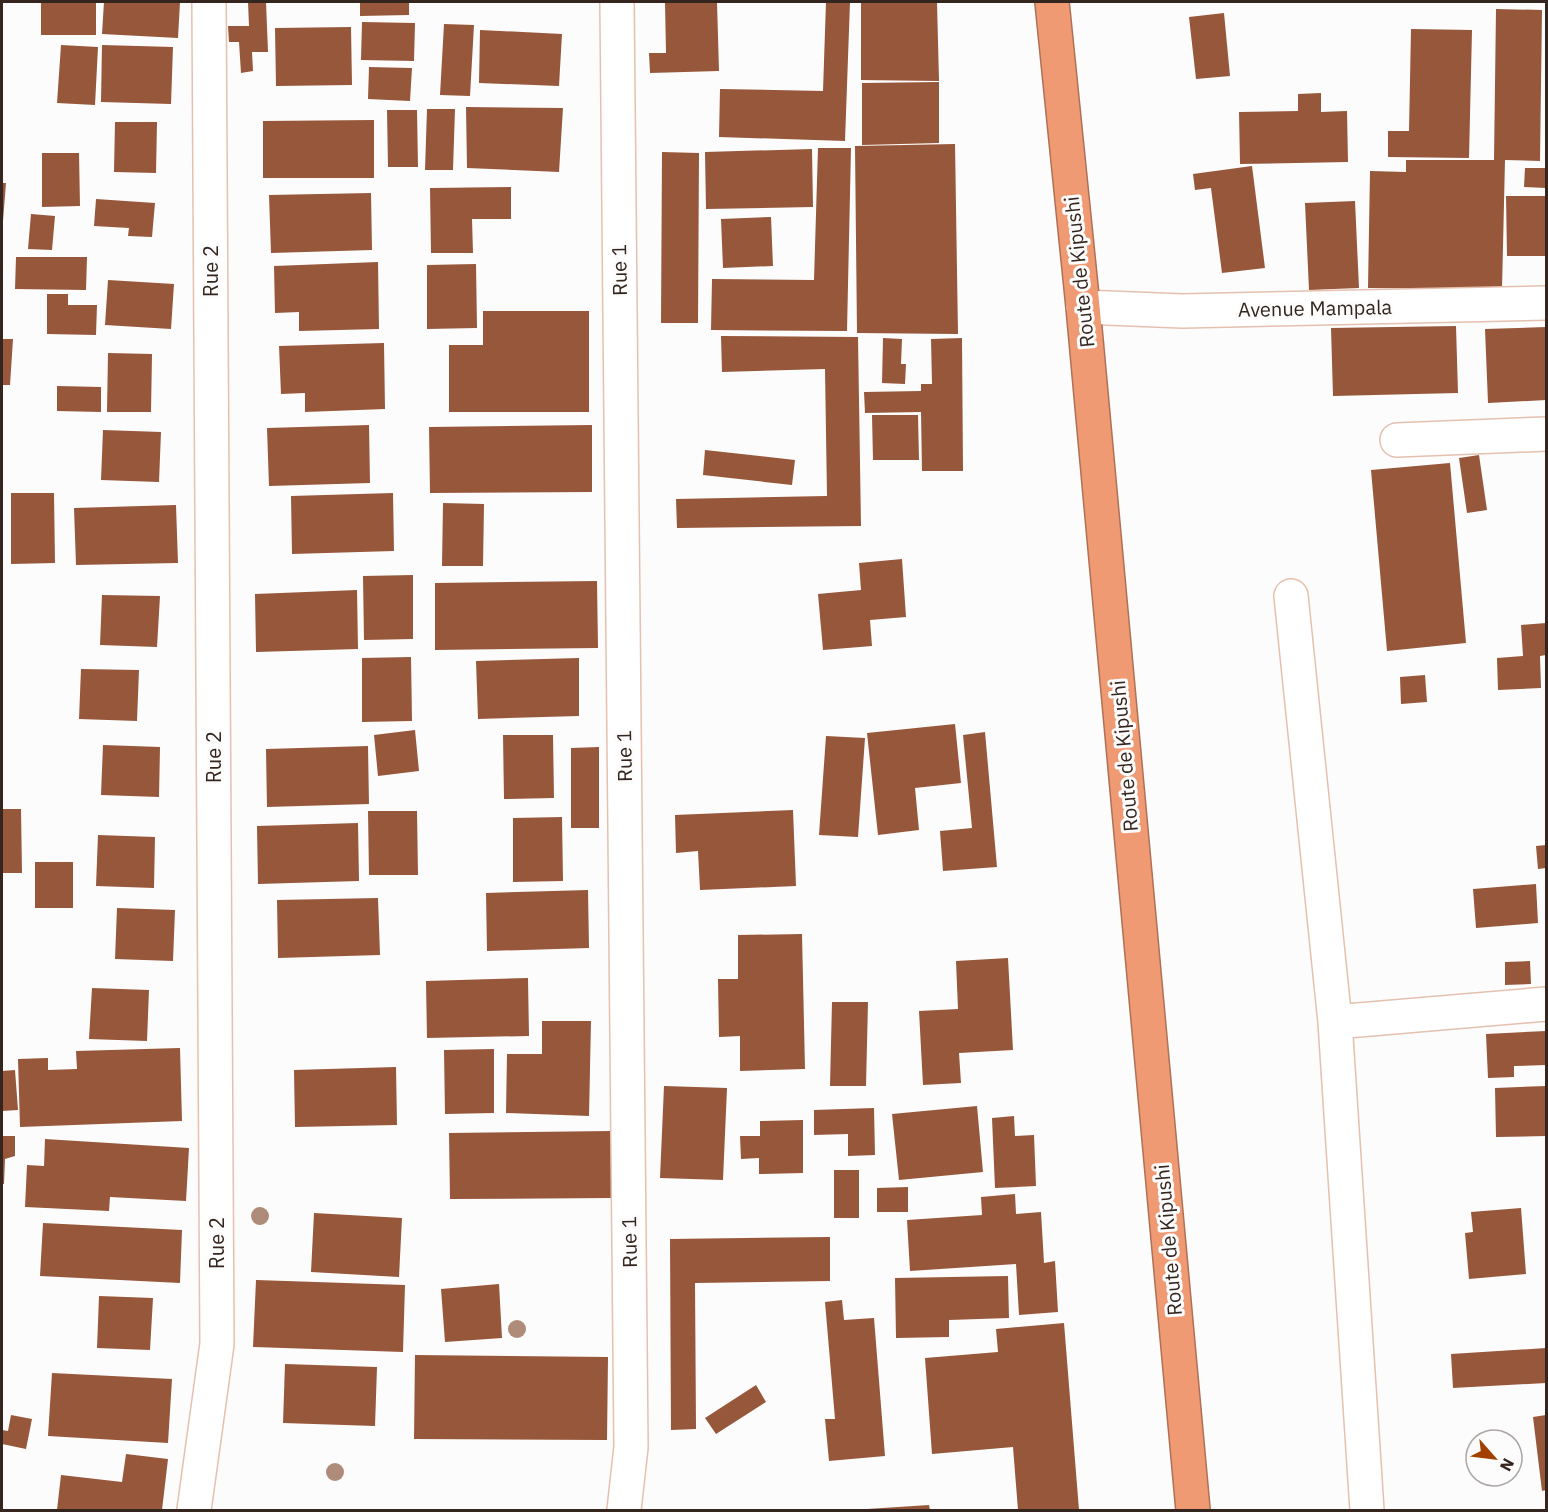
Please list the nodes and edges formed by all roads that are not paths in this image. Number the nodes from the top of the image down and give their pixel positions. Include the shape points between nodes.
1 (209, 2) edge
2 (617, 2) edge
3 (1052, 2) edge
4 (1546, 303) edge
5 (1083, 307) junction
6 (1546, 434) edge
7 (1397, 440) dead end
8 (1291, 596) dead end
9 (1546, 1004) edge
10 (1335, 1022) junction
11 (194, 1510) edge
12 (624, 1510) edge
13 (1193, 1510) edge
14 (1367, 1510) edge

1 - 11 street, Rue 2 via 216,1344
2 - 12 street, Rue 1 via 631,1447
3 - 5 highway, Route de Kipushi
4 - 5 street, Avenue Mampala via 1182,311
5 - 13 highway, Route de Kipushi
6 - 7 street
8 - 10 street
9 - 10 street
10 - 14 street

